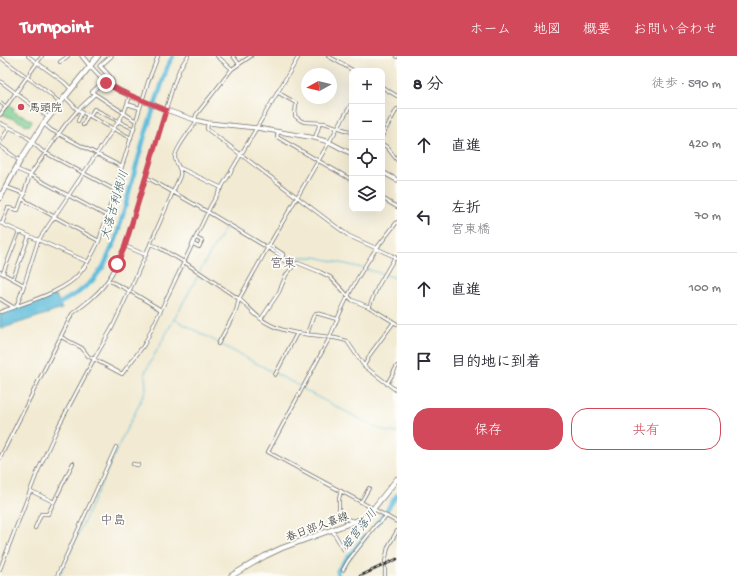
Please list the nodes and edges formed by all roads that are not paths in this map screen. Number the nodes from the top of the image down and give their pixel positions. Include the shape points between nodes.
1 (28, 56) edge
2 (42, 56) edge
3 (68, 56) edge
4 (82, 56) edge
5 (98, 56) edge
6 (111, 56) edge
7 (158, 56) edge
8 (188, 56) edge
9 (217, 56) edge
10 (233, 56) edge
11 (251, 56) edge
12 (299, 56) edge
13 (328, 56) edge
14 (246, 57) edge
15 (1, 58) dead end
16 (37, 62) junction
17 (60, 62) dead end
18 (240, 64) junction
19 (90, 66) junction
20 (349, 68) edge
21 (232, 69) junction
22 (27, 77) junction
23 (104, 80) junction
24 (0, 81) edge
25 (113, 87) junction
26 (71, 89) junction
27 (385, 89) edge
28 (397, 91) edge
29 (277, 92) junction
30 (16, 93) junction
31 (95, 94) junction
32 (130, 96) junction
33 (396, 96) edge
34 (65, 97) junction
35 (142, 100) junction
36 (0, 102) edge
37 (60, 103) junction
38 (127, 104) junction
39 (351, 104) edge
40 (6, 107) junction
41 (140, 108) junction
42 (397, 109) edge
43 (78, 110) junction
44 (166, 110) junction
45 (82, 112) junction
46 (124, 113) junction
47 (0, 115) edge
48 (89, 116) junction
49 (48, 117) junction
50 (196, 120) junction
51 (78, 121) dead end
52 (118, 121) junction
53 (136, 121) junction
54 (0, 123) edge
55 (44, 123) junction
56 (208, 123) junction
57 (320, 123) junction
58 (83, 125) dead end
59 (338, 127) junction
60 (9, 128) junction
61 (256, 128) junction
62 (113, 129) junction
63 (134, 129) junction
64 (278, 131) junction
65 (349, 131) edge
66 (385, 131) edge
67 (59, 134) junction
68 (131, 138) junction
69 (315, 138) junction
70 (32, 141) junction
71 (0, 142) edge
72 (329, 142) junction
73 (0, 146) edge
74 (385, 146) edge
75 (349, 152) edge
76 (46, 153) junction
77 (96, 154) junction
78 (241, 155) junction
79 (397, 160) edge
80 (20, 161) junction
81 (318, 161) junction
82 (122, 167) junction
83 (16, 168) junction
84 (180, 168) junction
85 (84, 173) junction
86 (385, 174) edge
87 (30, 175) junction
88 (146, 177) junction
89 (349, 178) edge
90 (397, 180) edge
91 (6, 186) junction
92 (222, 188) junction
93 (115, 190) junction
94 (173, 192) junction
95 (24, 193) junction
96 (1, 195) edge
97 (68, 196) junction
98 (297, 197) junction
99 (22, 199) junction
100 (385, 200) edge
101 (397, 207) edge
102 (208, 212) junction
103 (107, 216) junction
104 (54, 217) junction
105 (397, 222) edge
106 (1, 223) edge
107 (19, 232) junction
108 (29, 236) junction
109 (196, 238) junction
110 (38, 240) junction
111 (99, 240) junction
112 (150, 244) junction
113 (193, 244) junction
114 (125, 246) junction
115 (268, 246) junction
116 (376, 249) junction
117 (146, 255) junction
118 (396, 258) edge
119 (88, 262) junction
120 (184, 262) junction
121 (295, 264) junction
122 (1, 273) edge
123 (13, 279) junction
124 (108, 280) junction
125 (24, 285) junction
126 (130, 291) junction
127 (348, 296) junction
128 (0, 299) edge
129 (239, 299) junction
130 (17, 306) junction
131 (13, 307) junction
132 (369, 307) junction
133 (161, 310) junction
134 (0, 312) edge
135 (261, 319) junction
136 (337, 319) junction
137 (395, 323) edge
138 (297, 333) junction
139 (307, 334) junction
140 (61, 337) junction
141 (330, 337) junction
142 (218, 344) dead end
143 (94, 359) junction
144 (364, 366) junction
145 (397, 366) edge
146 (275, 375) dead end
147 (387, 384) junction
148 (397, 391) edge
149 (116, 447) dead end
150 (0, 458) edge
151 (74, 463) dead end
152 (134, 464) dead end
153 (138, 465) dead end
154 (397, 479) edge
155 (369, 488) dead end
156 (31, 491) junction
157 (341, 491) junction
158 (54, 502) junction
159 (361, 502) junction
160 (374, 509) junction
161 (386, 516) junction
162 (356, 522) junction
163 (397, 522) edge
164 (35, 528) dead end
165 (332, 530) junction
166 (397, 532) edge
167 (344, 550) dead end
168 (0, 569) edge
169 (343, 570) dead end
170 (57, 576) edge
171 (231, 576) edge
172 (385, 576) edge

1 - 16 street
2 - 16 street
3 - 17 street
4 - 19 street
5 - 19 main road
6 - 25 street via 100,66 111,79
7 - 35 street
8 - 44 street via 178,74
9 - 21 street
10 - 18 street
11 - 14 street
12 - 29 street
13 - 20 street
14 - 18 street
15 - 22 street
16 - 22 street
16 - 26 street
18 - 21 street
19 - 23 street
19 - 26 main road
21 - 50 street via 196,115
22 - 30 street
22 - 37 street
23 - 25 street
23 - 31 street via 92,92
24 - 30 street
25 - 32 street
26 - 34 main road
27 - 33 street
28 - 33 street
29 - 57 street via 296,103 295,116 300,120
29 - 61 street
30 - 40 street
30 - 49 street
31 - 43 street
31 - 46 street
32 - 35 street
32 - 38 street
34 - 37 main road
34 - 43 street
35 - 41 street
35 - 44 street
36 - 40 street
37 - 49 main road
38 - 41 street
38 - 46 street
39 - 59 street
40 - 47 street
41 - 53 street
42 - 66 street
43 - 45 street
43 - 67 street
44 - 50 street
44 - 88 street
45 - 48 street
45 - 51 street
46 - 52 street
46 - 53 street
48 - 52 street via 94,109
48 - 58 street
48 - 62 street
49 - 55 main road
50 - 56 street
50 - 84 street via 175,154 175,161
52 - 62 street
52 - 63 street
53 - 63 street
54 - 60 street
55 - 67 street
55 - 70 main road
56 - 61 street
56 - 78 street via 207,129
57 - 59 street
57 - 69 street
59 - 65 street
59 - 72 street
60 - 70 street
60 - 71 street
61 - 64 street
61 - 78 street
62 - 68 street
62 - 77 street
63 - 68 street
64 - 69 street
64 - 81 street via 277,137
67 - 76 street
67 - 77 street
68 - 82 street
69 - 72 street
70 - 76 street
70 - 80 main road
72 - 75 street
72 - 81 street
73 - 80 street
74 - 79 street
76 - 85 street
76 - 87 street
77 - 82 street
77 - 85 street
78 - 92 street
78 - 98 street
80 - 83 main road
81 - 89 street
81 - 98 street
82 - 93 street
83 - 87 street
83 - 91 main road
84 - 92 street
84 - 94 street via 181,173
85 - 93 street
85 - 97 street
86 - 90 street
87 - 95 street
87 - 97 street
88 - 94 street
88 - 114 street
91 - 95 street
91 - 96 main road
92 - 102 street
93 - 103 street
94 - 102 street
94 - 112 street
95 - 99 street
97 - 103 street
97 - 104 street
98 - 115 street
98 - 116 street via 349,236
99 - 104 street
99 - 106 street via 18,210 8,208
100 - 101 street
102 - 109 street
102 - 115 street
103 - 111 street
104 - 110 street
104 - 111 street
105 - 116 street
106 - 107 street
107 - 108 street
107 - 122 street
108 - 110 street
108 - 123 street
109 - 113 street
109 - 113 street via 202,241 199,247
110 - 119 street
110 - 125 street
111 - 119 street
112 - 117 street
112 - 120 street
113 - 120 street
114 - 117 street
114 - 124 street
115 - 121 street via 283,254 282,260
115 - 129 street
116 - 118 street
116 - 127 street
117 - 126 street
118 - 132 street via 378,286
119 - 130 street via 67,284 54,292
120 - 129 street
120 - 133 street
121 - 127 street via 330,277
121 - 135 street via 286,274 279,292
122 - 123 street
123 - 125 street
124 - 126 street
124 - 140 street via 93,298 72,314
125 - 130 street
126 - 133 street
126 - 143 street
127 - 132 street
127 - 136 street
128 - 131 street
129 - 135 street
129 - 142 street via 236,311
130 - 131 street
131 - 134 street
132 - 137 street
133 - 143 street via 144,345 122,374
135 - 138 street
136 - 139 street via 316,313
136 - 141 street
137 - 144 street
138 - 139 street
138 - 146 street
139 - 141 street
140 - 143 street via 82,348
140 - 150 street
141 - 144 street via 347,341
141 - 157 street via 268,452
143 - 156 street via 57,429
144 - 147 street
145 - 147 street
147 - 148 street
149 - 170 street
151 - 158 street
152 - 153 street
154 - 160 main road, 春日部久喜線
155 - 159 street
156 - 158 street
156 - 168 street
157 - 159 street
157 - 162 street via 339,517
158 - 164 street via 48,514 41,514
159 - 160 street
160 - 161 street
160 - 162 main road, 春日部久喜線
161 - 163 street
161 - 169 street via 376,525
162 - 165 main road, 春日部久喜線
165 - 167 street
165 - 171 main road, 春日部久喜線 via 278,550
166 - 172 street via 388,547

